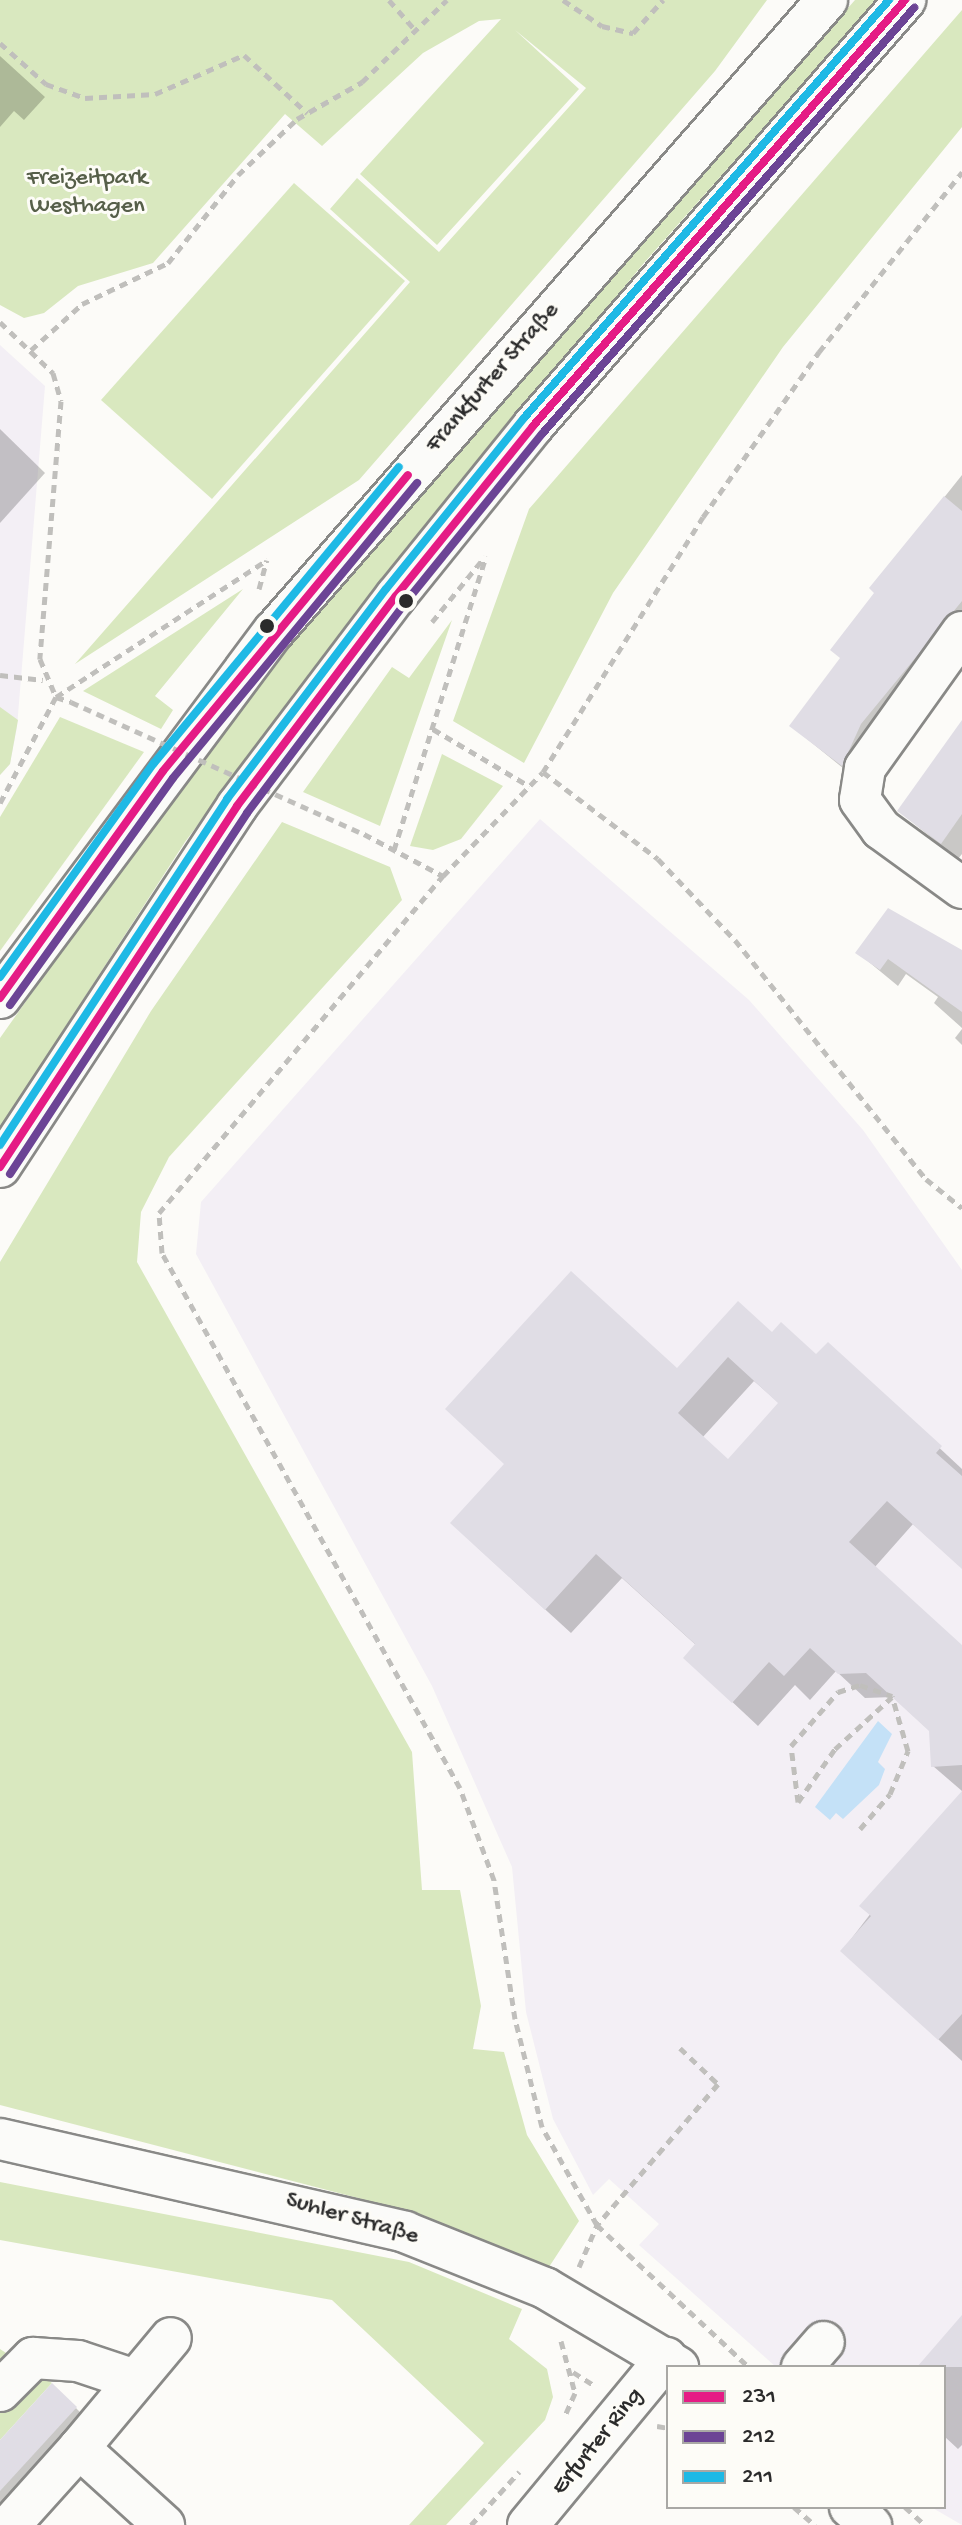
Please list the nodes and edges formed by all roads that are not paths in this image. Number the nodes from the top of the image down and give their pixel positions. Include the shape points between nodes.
1 (827, 0) edge
2 (905, 0) edge
3 (962, 632) edge
4 (962, 888) edge
5 (0, 998) edge
6 (0, 1167) edge
7 (0, 2139) edge
8 (171, 2338) dead end
9 (672, 2362) edge
10 (666, 2369) edge
11 (135, 2380) junction
12 (0, 2391) edge
13 (79, 2448) junction
14 (852, 2509) edge
15 (10, 2525) edge
16 (164, 2525) edge
17 (528, 2525) edge
18 (871, 2525) edge

1 - 5 street, Frankfurter Straße via 274,631
2 - 6 street via 533,426 396,596 237,806
3 - 4 street via 865,768 860,800 881,829
7 - 9 street, Suhler Straße via 405,2232 566,2299
8 - 11 street
10 - 17 street, Erfurter Ring
11 - 12 street via 78,2361 33,2358
11 - 13 street
13 - 15 street
13 - 16 street
14 - 18 street

